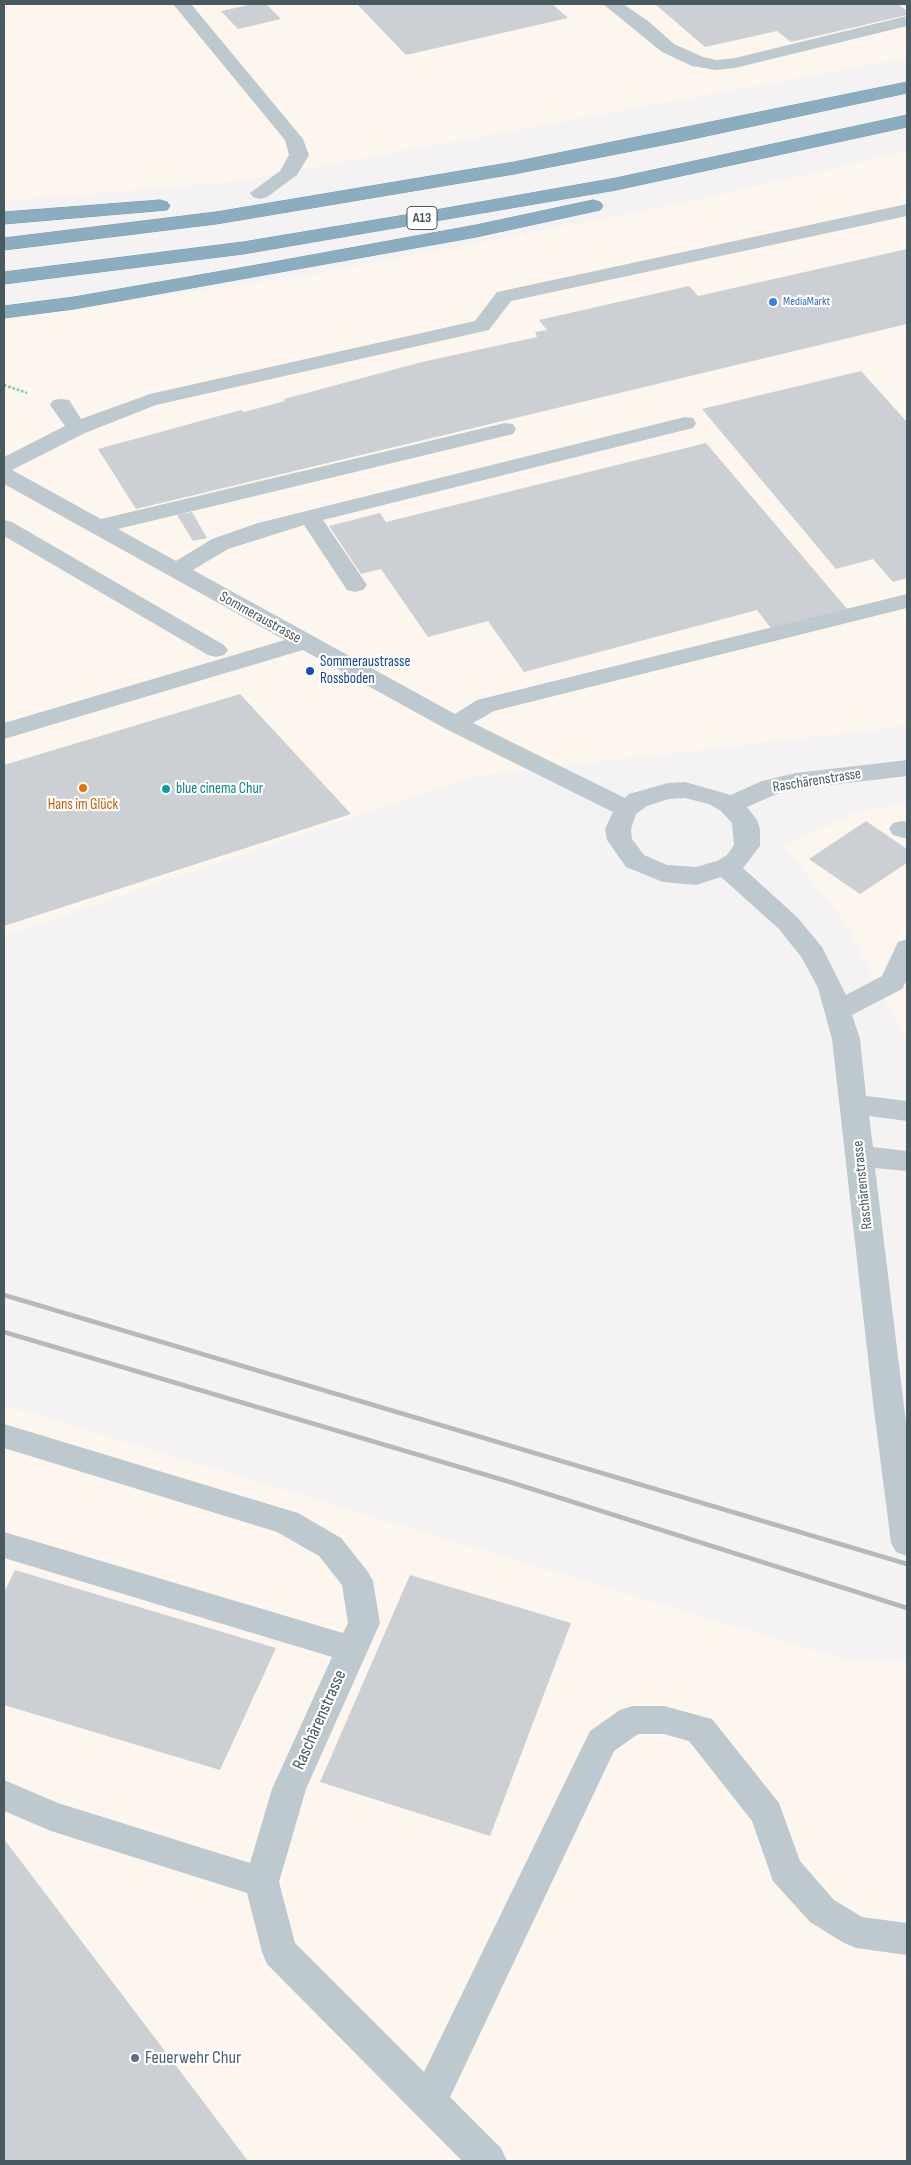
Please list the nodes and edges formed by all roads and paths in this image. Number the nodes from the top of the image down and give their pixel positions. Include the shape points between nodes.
1 (182, 4) edge
2 (612, 4) edge
3 (907, 22) edge
4 (907, 87) edge
5 (907, 122) edge
6 (836, 137) junction
7 (514, 168) junction
8 (260, 193) junction
9 (907, 210) edge
10 (4, 218) edge
11 (4, 244) edge
12 (4, 278) edge
13 (4, 312) edge
14 (60, 405) dead end
15 (685, 423) dead end
16 (77, 428) junction
17 (505, 429) dead end
18 (4, 466) edge
19 (4, 475) edge
20 (310, 517) junction
21 (4, 527) edge
22 (96, 527) junction
23 (175, 571) junction
24 (355, 585) dead end
25 (907, 601) edge
26 (293, 637) junction
27 (216, 650) junction
28 (4, 711) edge
29 (455, 724) junction
30 (4, 731) edge
31 (907, 768) edge
32 (730, 805) junction
33 (627, 809) junction
34 (726, 867) junction
35 (907, 948) edge
36 (838, 1011) junction
37 (854, 1104) junction
38 (907, 1111) edge
39 (860, 1156) junction
40 (907, 1161) edge
41 (4, 1436) edge
42 (907, 1543) edge
43 (4, 1545) edge
44 (352, 1650) junction
45 (4, 1795) edge
46 (262, 1882) junction
47 (907, 1939) edge
48 (428, 2101) junction
49 (488, 2161) edge

1 - 8 street via 294,139 299,155 286,175
2 - 3 street via 642,24 668,48 698,62 716,65
4 - 7 highway, A13
5 - 6 highway, A13
6 - 12 highway, A13 via 616,184 441,215 243,248
6 - 13 highway, A13 via 746,175 448,236 74,303
7 - 8 highway, A13 via 392,173
7 - 11 highway, A13 via 216,218
8 - 10 highway, A13 via 131,210
9 - 16 street via 504,296 482,326 150,400
14 - 16 street
15 - 20 street
16 - 18 street
17 - 22 street
19 - 22 street, Sommeraustrasse
20 - 23 street via 220,544
20 - 24 street
21 - 27 street
22 - 23 street, Sommeraustrasse
23 - 26 street, Sommeraustrasse
25 - 29 street via 486,705
26 - 27 street
26 - 29 street, Sommeraustrasse
26 - 30 street
27 - 28 street
29 - 33 street, Sommeraustrasse
31 - 32 street, Raschärenstrasse via 796,781 771,787
32 - 33 street via 701,793 668,791 638,800
32 - 34 street via 744,820 748,838 742,854
33 - 34 street via 618,829 620,840 635,861 647,868 679,876 712,873
34 - 36 street, Raschärenstrasse via 788,923 813,953 831,988
35 - 36 street via 893,982
36 - 37 street, Raschärenstrasse via 846,1039
37 - 38 street
37 - 39 street, Raschärenstrasse
39 - 40 street
39 - 42 street, Raschärenstrasse
41 - 44 street, Raschärenstrasse via 287,1522 330,1547 357,1581 364,1623
43 - 44 street
44 - 46 street, Raschärenstrasse via 288,1789
45 - 46 street via 51,1816
46 - 48 street via 280,1952
47 - 48 street via 856,1932 822,1911 785,1870 767,1814 700,1729 664,1720 632,1720 602,1742
48 - 49 street

